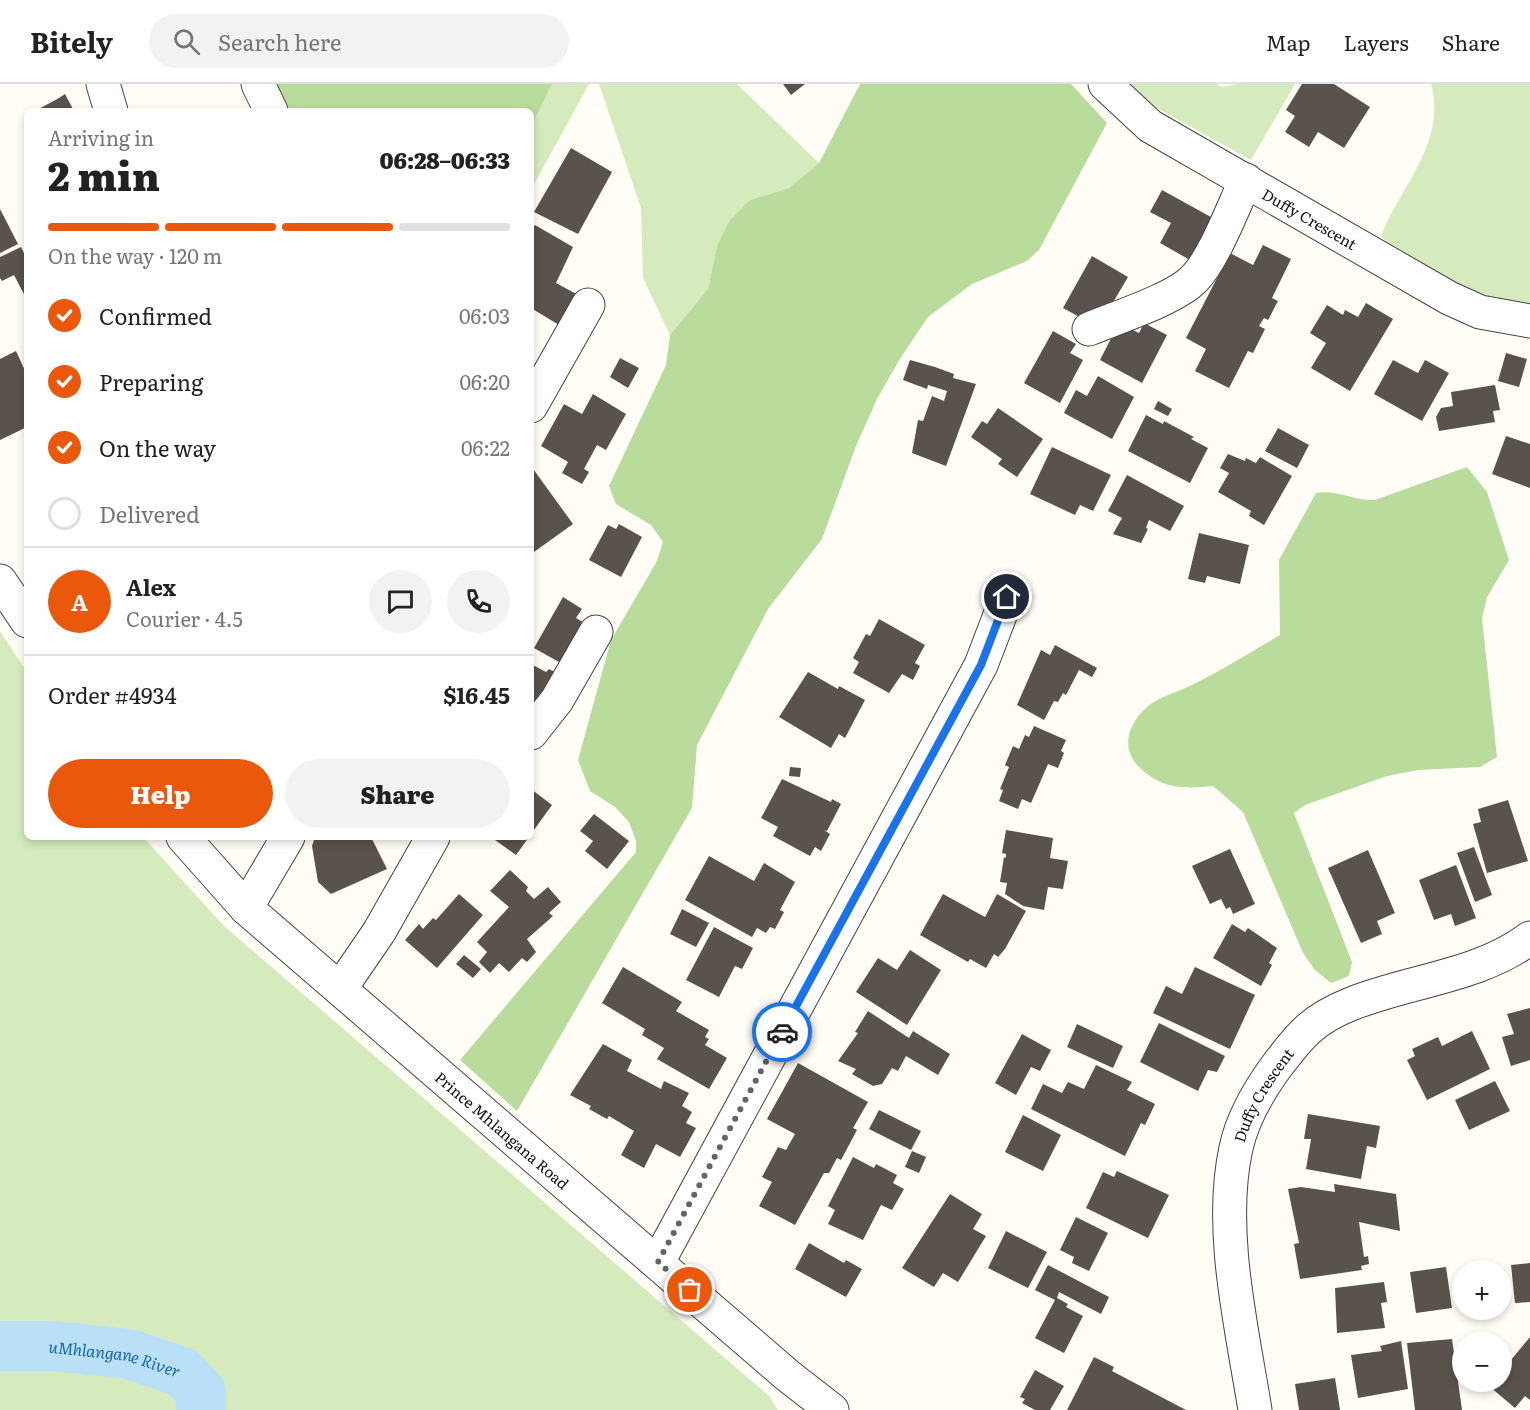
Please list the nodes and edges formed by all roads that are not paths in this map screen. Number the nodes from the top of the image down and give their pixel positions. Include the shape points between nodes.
1 (102, 84) edge
2 (258, 84) edge
3 (1105, 84) edge
4 (110, 108) edge
5 (270, 108) edge
6 (1246, 180) junction
7 (588, 305) dead end
8 (1530, 321) edge
9 (1089, 329) dead end
10 (534, 401) edge
11 (0, 581) edge
12 (1007, 597) dead end
13 (24, 617) edge
14 (596, 632) dead end
15 (534, 729) edge
16 (186, 840) edge
17 (286, 840) edge
18 (431, 840) edge
19 (246, 908) junction
20 (1530, 938) edge
21 (340, 989) junction
22 (658, 1262) junction
23 (832, 1410) edge
24 (1255, 1410) edge

1 - 4 street
2 - 5 street
3 - 6 street, Duffy Crescent via 1150,126
6 - 8 street, Duffy Crescent via 1449,298 1480,312
6 - 9 street via 1194,280 1176,292
7 - 10 street
11 - 13 street
12 - 22 street via 981,665
14 - 15 street via 557,700
16 - 19 street, Prince Mhlangana Road
17 - 19 street
18 - 21 street
19 - 21 street, Prince Mhlangana Road
20 - 24 street, Duffy Crescent via 1500,958 1370,996 1323,1017 1301,1034 1270,1075 1236,1146 1230,1190 1233,1262
21 - 22 street, Prince Mhlangana Road
22 - 23 street, Prince Mhlangana Road

